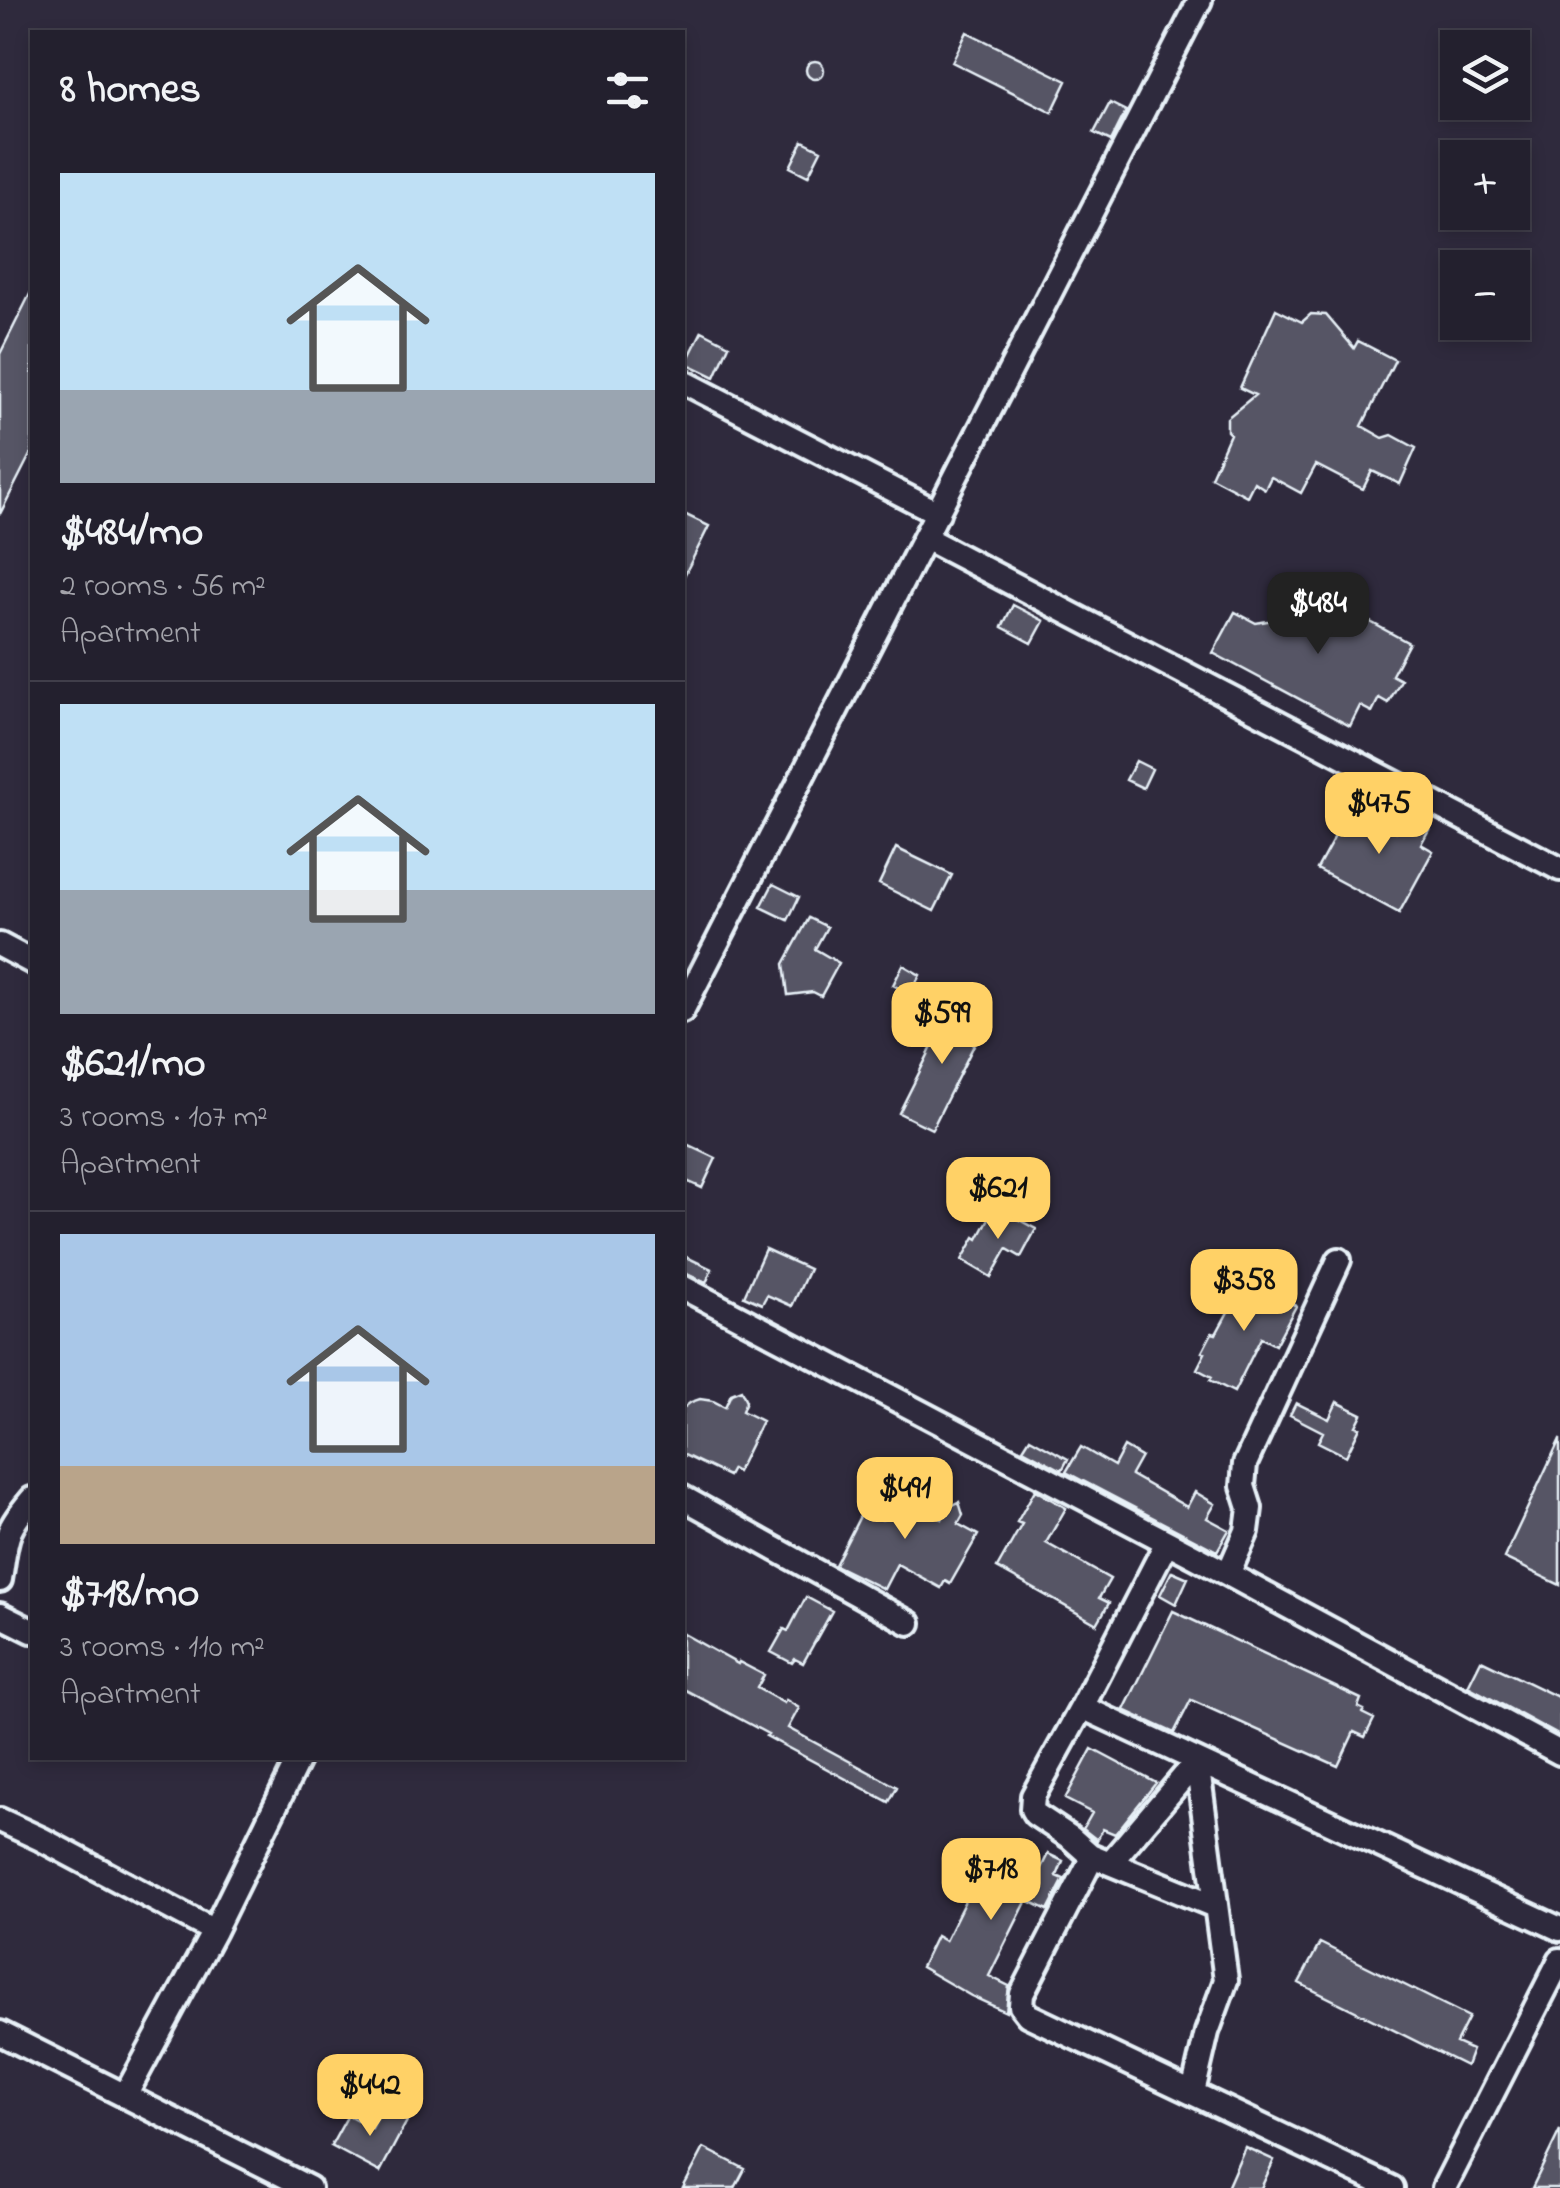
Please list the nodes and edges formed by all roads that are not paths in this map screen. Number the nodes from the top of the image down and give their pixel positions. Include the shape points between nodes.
1 (1200, 0) edge
2 (685, 382) edge
3 (938, 513) junction
4 (925, 538) junction
5 (1560, 869) edge
6 (0, 945) edge
7 (30, 961) edge
8 (685, 1006) edge
9 (1339, 1260) dead end
10 (685, 1288) edge
11 (685, 1499) edge
12 (30, 1500) edge
13 (1167, 1542) junction
14 (1228, 1574) junction
15 (0, 1580) edge
16 (0, 1615) edge
17 (909, 1623) dead end
18 (30, 1630) edge
19 (1082, 1707) junction
20 (1560, 1753) edge
21 (292, 1760) edge
22 (1197, 1760) junction
23 (0, 1820) edge
24 (1100, 1859) junction
25 (1215, 1906) junction
26 (1560, 1929) edge
27 (214, 1932) junction
28 (1560, 1960) edge
29 (0, 2034) edge
30 (1193, 2092) junction
31 (124, 2096) junction
32 (310, 2188) edge
33 (1392, 2188) edge
34 (1444, 2188) edge

1 - 3 street
2 - 3 street
3 - 4 street
4 - 5 street
4 - 8 street
6 - 7 street
9 - 14 street via 1245,1464 1248,1531
10 - 13 street
11 - 17 street
12 - 15 street via 7,1534
13 - 14 street
13 - 19 street
14 - 20 street
16 - 18 street
19 - 22 street
19 - 24 street via 1031,1802 1035,1814
21 - 27 street
22 - 24 street
22 - 25 street
22 - 26 street
23 - 27 street
24 - 25 street
24 - 30 street via 1090,1862 1022,1994 1022,2006 1028,2015
25 - 30 street via 1226,1980
27 - 31 street
28 - 34 street
29 - 31 street
30 - 33 street
31 - 32 street

